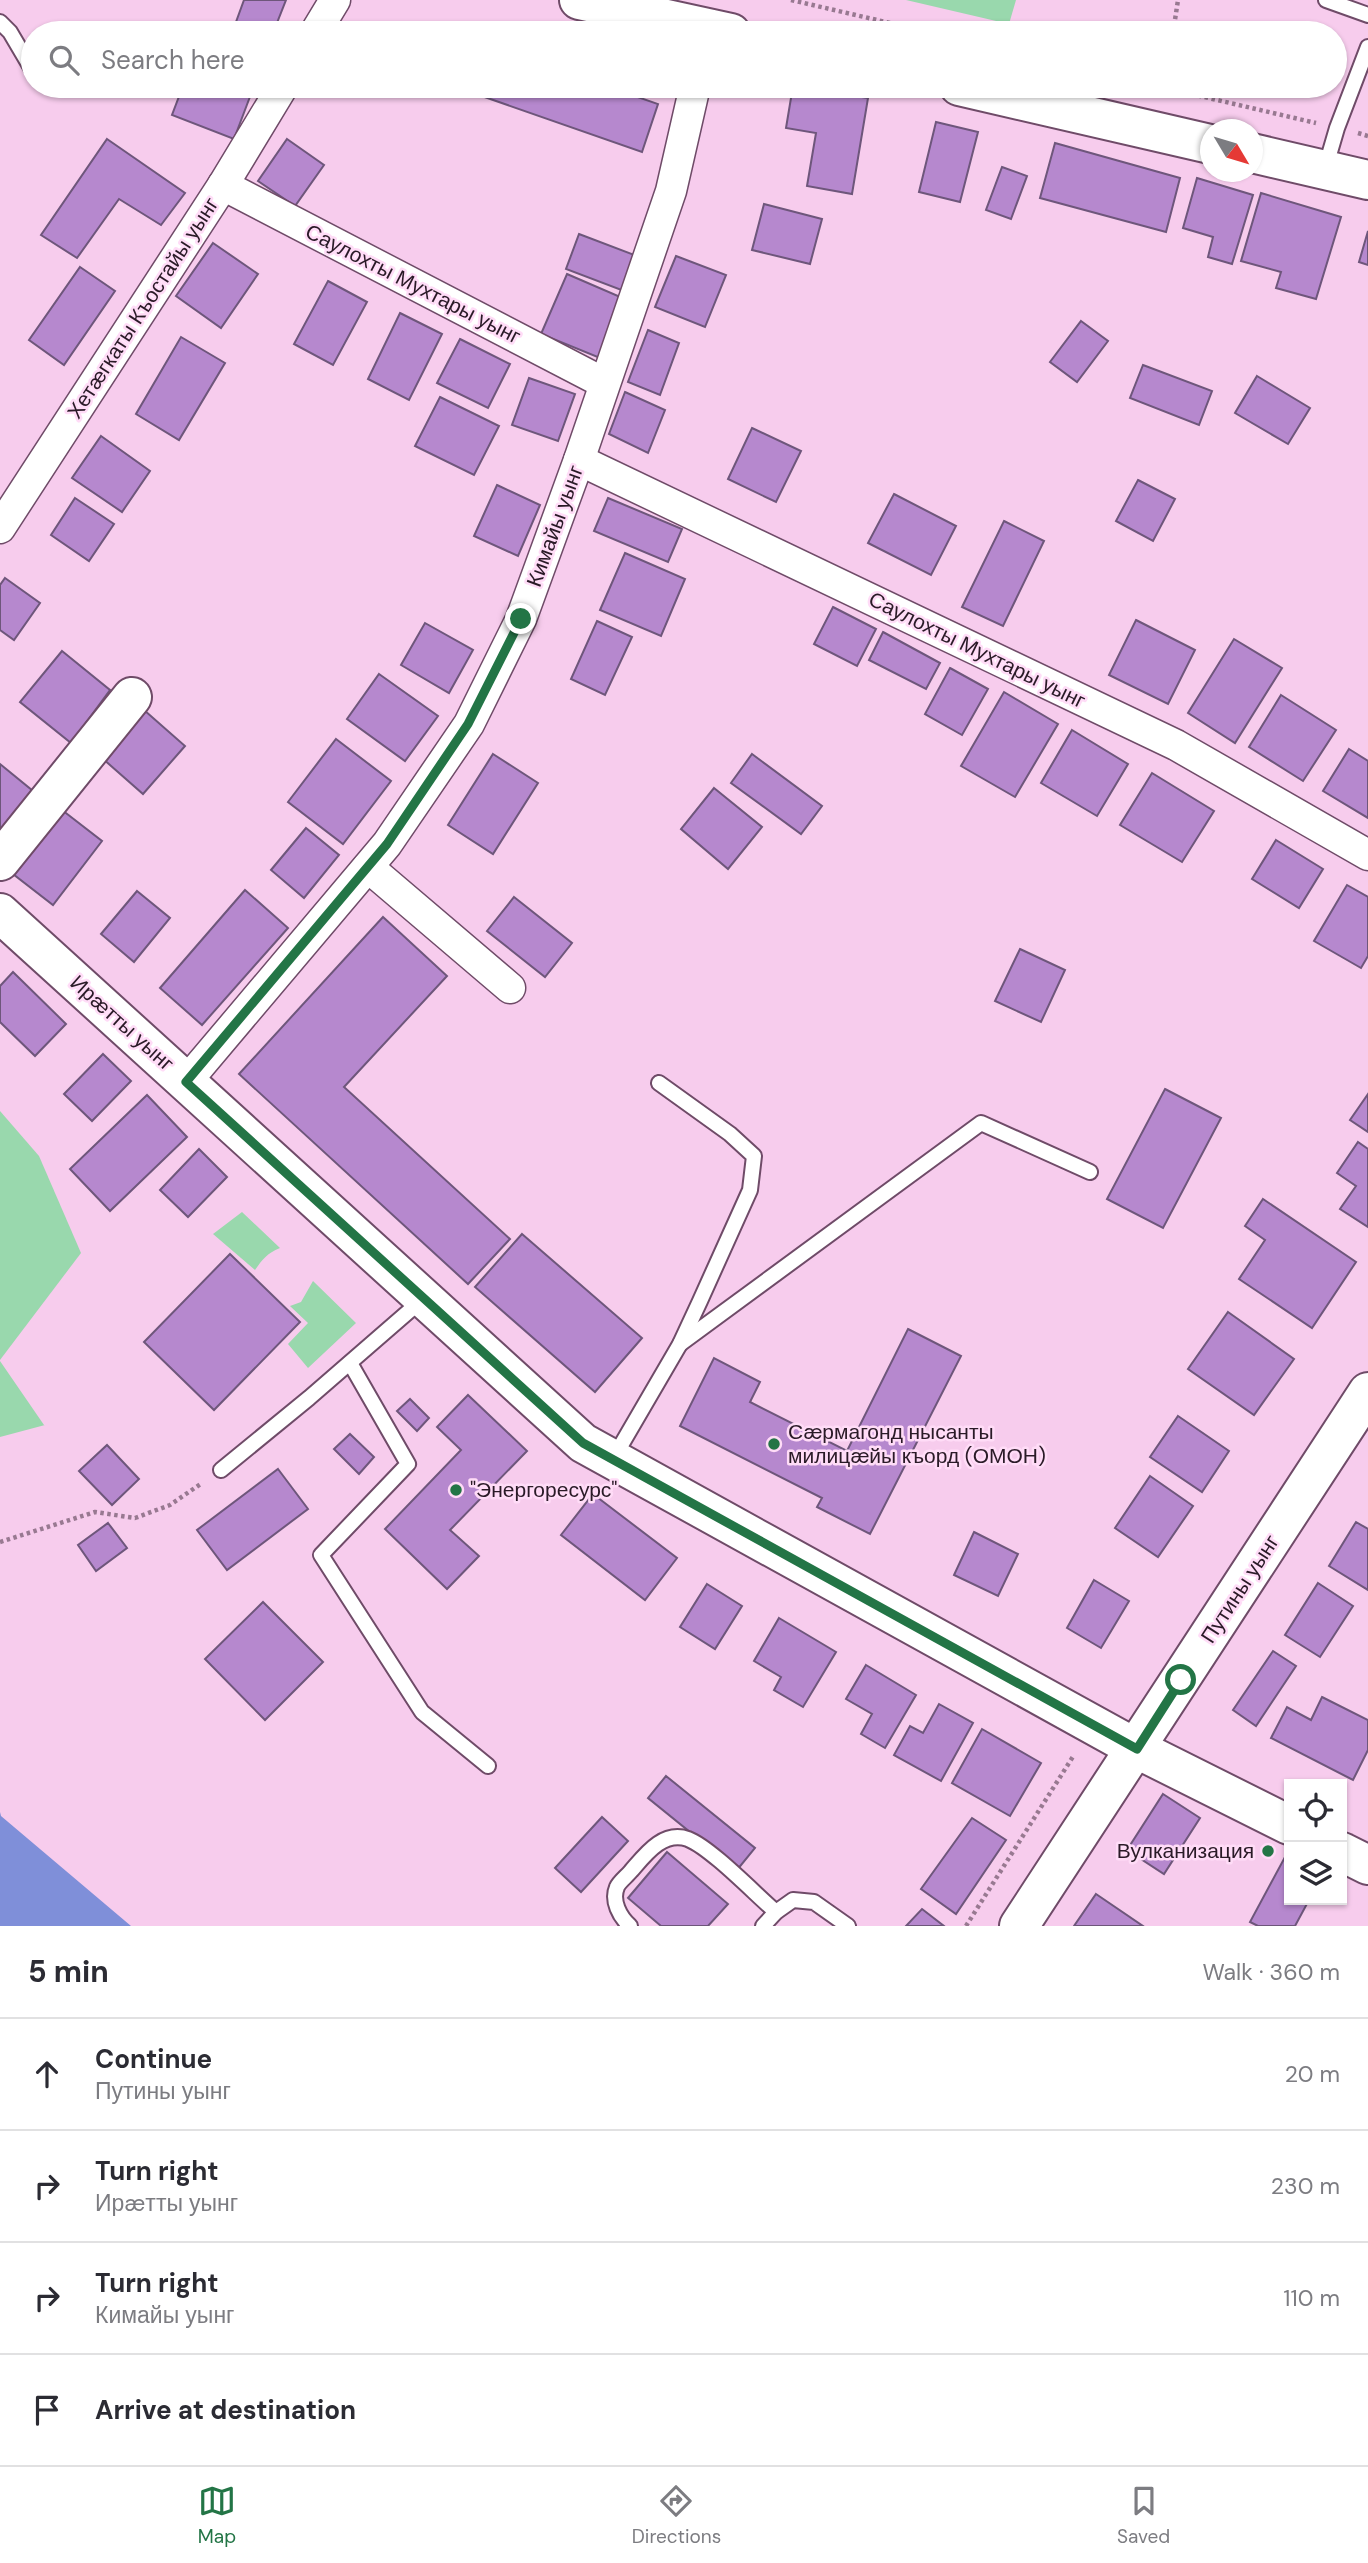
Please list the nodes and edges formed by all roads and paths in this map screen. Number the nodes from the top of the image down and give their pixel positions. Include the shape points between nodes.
1 (335, 0) edge
2 (579, 0) edge
3 (791, 0) edge
4 (1178, 0) edge
5 (1326, 0) edge
6 (1368, 15) edge
7 (322, 21) edge
8 (671, 21) edge
9 (881, 21) edge
10 (1175, 21) edge
11 (0, 22) edge
12 (1368, 47) edge
13 (21, 51) edge
14 (276, 98) edge
15 (692, 98) edge
16 (1011, 98) edge
17 (1210, 98) edge
18 (1338, 128) junction
19 (1368, 135) edge
20 (1200, 142) edge
21 (1263, 156) edge
22 (1325, 170) junction
23 (1368, 180) edge
24 (223, 185) junction
25 (604, 383) junction
26 (579, 460) junction
27 (0, 528) edge
28 (132, 697) dead end
29 (1368, 855) edge
30 (0, 861) edge
31 (369, 867) junction
32 (0, 913) edge
33 (510, 988) dead end
34 (186, 1082) junction
35 (659, 1083) dead end
36 (1090, 1172) dead end
37 (424, 1298) junction
38 (680, 1343) junction
39 (350, 1363) junction
40 (1368, 1392) edge
41 (613, 1460) junction
42 (221, 1470) joint
43 (0, 1542) edge
44 (1093, 1725) junction
45 (1137, 1749) junction
46 (488, 1766) dead end
47 (1284, 1822) edge
48 (1347, 1854) edge
49 (1368, 1865) edge
50 (776, 1912) junction
51 (630, 1926) edge
52 (763, 1926) edge
53 (848, 1926) edge
54 (965, 1926) edge
55 (1019, 1926) edge

1 - 7 street
2 - 8 street
3 - 9 path
4 - 10 path
5 - 6 lane
11 - 13 lane
12 - 18 lane
14 - 24 street, Хетæгкаты Къостайы уынг
15 - 25 street, Кимайы уынг via 671,191
16 - 20 street
17 - 18 path
18 - 19 path
18 - 22 lane
21 - 22 street
22 - 23 street
24 - 25 street, Саулохты Мухтары уынг
24 - 27 street, Хетæгкаты Къостайы уынг
25 - 26 street, Кимайы уынг
26 - 29 street, Саулохты Мухтары уынг via 1176,745
26 - 31 street, Кимайы уынг via 521,619 468,724
28 - 30 street
31 - 33 street
31 - 34 street, Кимайы уынг
32 - 34 street, Ирæтты уынг
34 - 37 street, Ирæтты уынг
35 - 38 lane via 754,1156 750,1190
36 - 38 lane via 981,1123
37 - 39 lane
37 - 41 street, Ирæтты уынг via 583,1443
38 - 41 lane
39 - 42 lane
39 - 46 lane via 408,1464 321,1555 422,1712
40 - 45 street, Путины уынг
41 - 44 street, Ирæтты уынг
42 - 43 path via 170,1505 135,1518 95,1512
44 - 45 street, Ирæтты уынг
44 - 54 path
45 - 47 street, Ирæтты уынг
45 - 55 street, Путины уынг
48 - 49 street
50 - 51 lane via 710,1854 687,1839 667,1838 652,1848 617,1888 615,1903
50 - 52 lane
50 - 53 lane via 793,1900 814,1902

